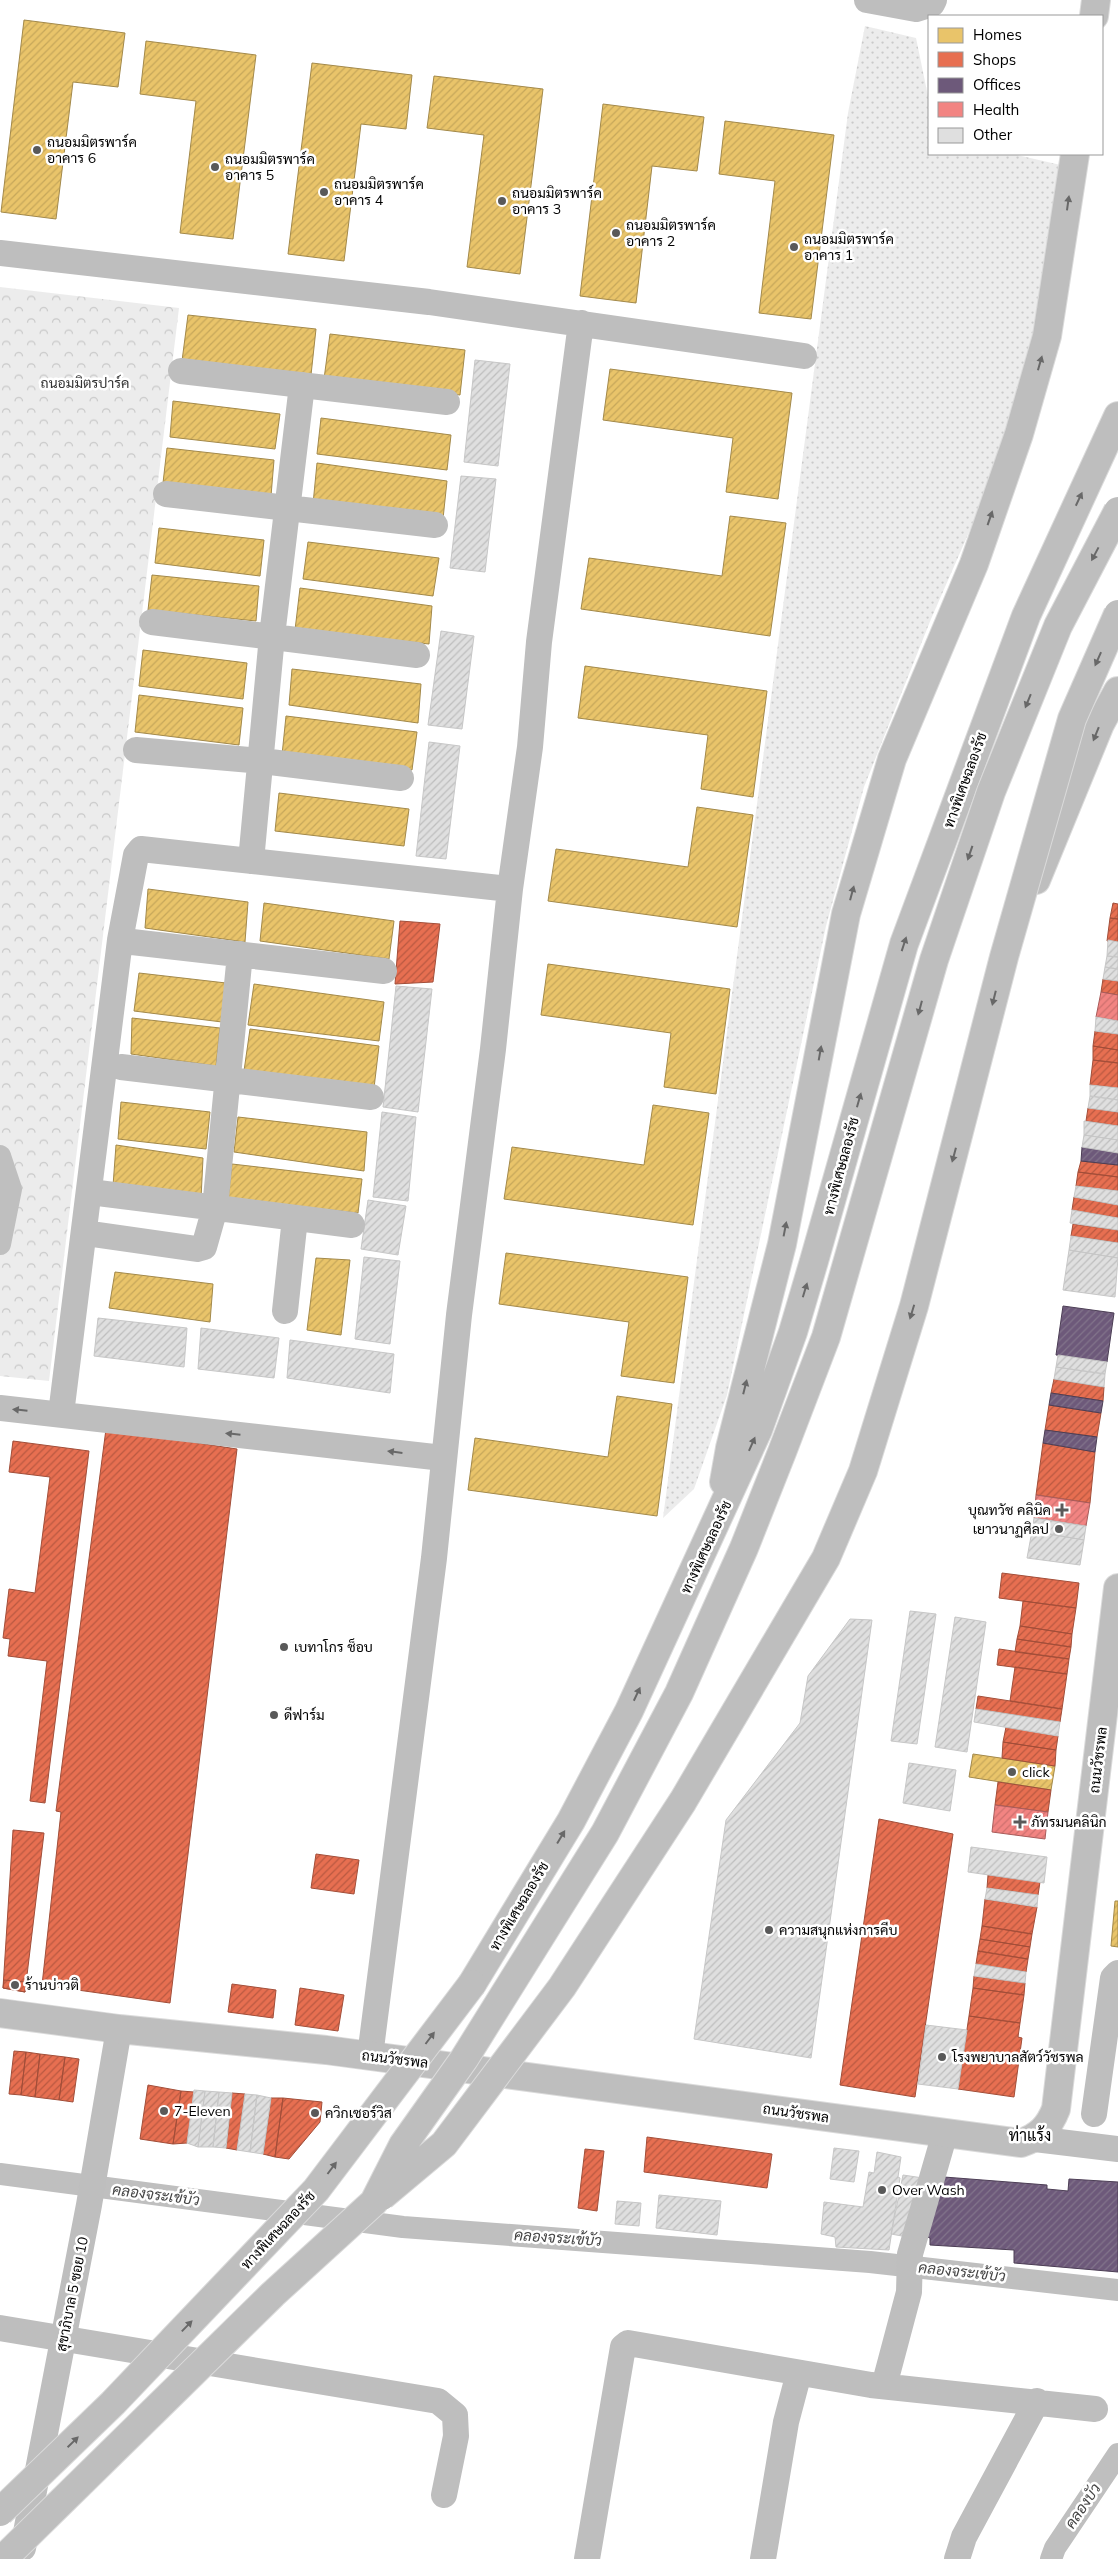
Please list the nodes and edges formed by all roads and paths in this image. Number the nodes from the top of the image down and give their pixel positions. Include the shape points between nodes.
1 (867, 0) edge
2 (1096, 0) edge
3 (933, 2) edge
4 (1094, 15) edge
5 (1075, 155) edge
6 (0, 253) edge
7 (581, 323) junction
8 (804, 356) dead end
9 (181, 371) dead end
10 (302, 385) junction
11 (447, 402) dead end
12 (1118, 416) edge
13 (166, 494) dead end
14 (286, 509) junction
15 (1118, 511) edge
16 (435, 525) dead end
17 (1118, 614) edge
18 (152, 622) dead end
19 (272, 636) junction
20 (416, 655) dead end
21 (1118, 691) edge
22 (136, 750) dead end
23 (262, 762) junction
24 (401, 778) dead end
25 (251, 861) junction
26 (510, 889) junction
27 (132, 942) dead end
28 (240, 954) junction
29 (1004, 957) junction
30 (384, 971) dead end
31 (121, 1067) dead end
32 (228, 1080) junction
33 (371, 1097) dead end
34 (90, 1192) junction
35 (215, 1208) junction
36 (294, 1218) junction
37 (352, 1225) dead end
38 (85, 1233) junction
39 (285, 1311) dead end
40 (0, 1408) edge
41 (61, 1414) junction
42 (443, 1458) junction
43 (718, 1520) junction
44 (1118, 1588) edge
45 (1118, 1973) edge
46 (0, 2013) edge
47 (119, 2028) junction
48 (370, 2056) junction
49 (1094, 2114) dead end
50 (945, 2133) junction
51 (1034, 2139) junction
52 (1118, 2149) edge
53 (374, 2202) junction
54 (0, 2328) edge
55 (64, 2339) junction
56 (799, 2373) junction
57 (884, 2386) junction
58 (1037, 2402) junction
59 (1095, 2409) dead end
60 (444, 2495) dead end
61 (0, 2512) edge
62 (3, 2559) edge
63 (20, 2559) edge
64 (587, 2559) edge
65 (763, 2559) edge
66 (957, 2559) edge

1 - 3 street via 916,9
2 - 4 main road
43 -> 5 main road via 730,1448 782,1244 846,914 892,759 974,564 1019,434 1047,336
6 - 7 street via 430,302
7 - 8 street
7 - 26 street
9 - 10 street
10 - 11 street
10 - 14 street
43 -> 12 main road, ทางพิเศษฉลองรัช via 758,1430 793,1332 904,944 1026,616
13 - 14 street
14 - 16 street
14 - 19 street
15 -> 53 main road, ทางพิเศษฉลองรัช, bridge via 1058,626 991,792 934,960 826,1337 744,1548 679,1693 605,1833 464,2058 403,2145
17 -> 29 main road, bridge via 1072,719
18 - 19 street
19 - 20 street
19 - 23 street
21 -> 29 main road, bridge via 1100,724
22 - 23 street
23 - 24 street
23 - 25 street
25 - 26 street
25 - 34 street via 141,849 136,855 120,940
26 - 42 street
27 - 28 street
28 - 30 street
28 - 32 street
29 -> 53 main road, bridge via 914,1306 863,1470 826,1558 683,1801 562,1987 444,2144
31 - 32 street
32 - 33 street
32 - 35 street
34 - 35 street
34 - 38 street
35 - 36 street
35 - 38 street via 202,1248
36 - 37 street
36 - 39 street
38 - 41 street
41 -> 40 street
42 -> 41 street
42 - 48 street via 434,1558
61 -> 43 main road, ทางพิเศษฉลองรัช, bridge via 113,2404 316,2190 472,1984 571,1821 629,1711
44 - 51 main road, ถนนวัชรพล via 1056,2109 1052,2120
45 - 49 street via 1113,1978
46 - 47 main road, ถนนวัชรพล
47 - 48 main road, ถนนวัชรพล
47 - 55 street, สุขาภิบาล 5 ซอย 10
48 - 50 main road, ถนนวัชรพล
50 - 51 main road, ถนนวัชรพล via 1021,2143
50 - 57 street via 910,2254 909,2292
51 - 52 street
53 - 62 main road, ทางพิเศษฉลองรัช, bridge via 273,2294
54 - 55 street
55 - 60 street via 438,2401 455,2415 456,2436
55 - 63 street, สุขาภิบาล 5 ซอย 10
56 - 57 street
56 - 64 street via 635,2343 624,2345
56 - 65 street via 786,2422
57 - 58 street
58 - 59 street
58 - 66 street via 964,2537

